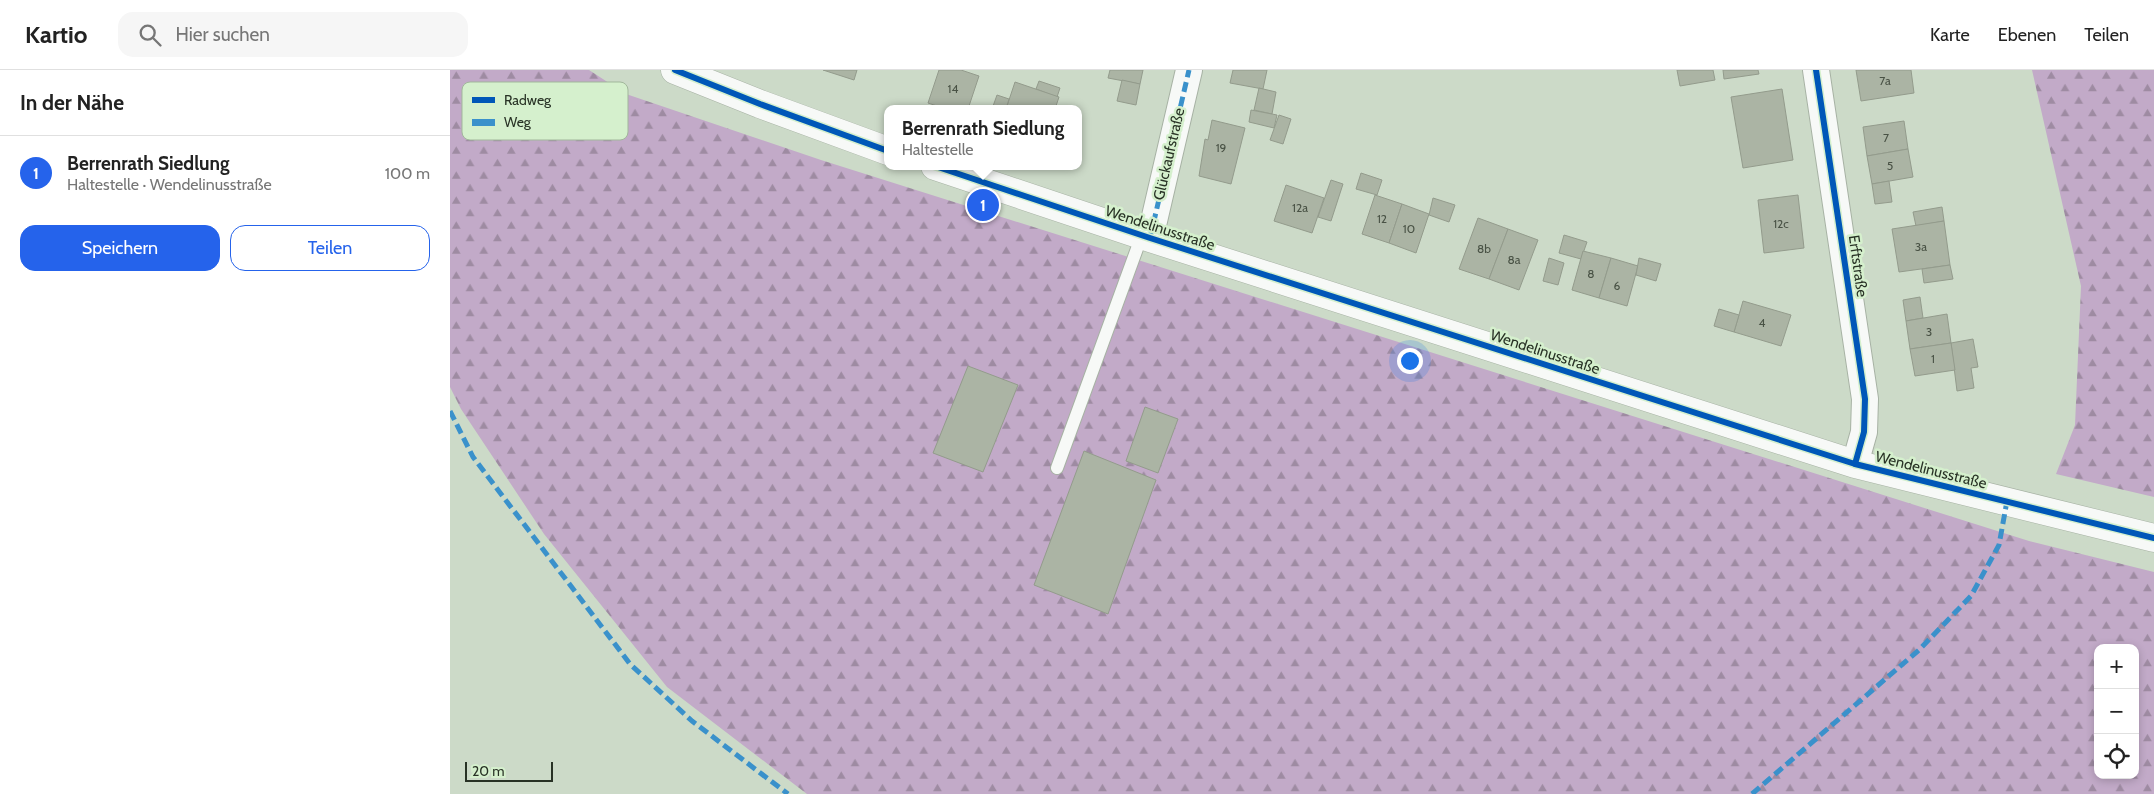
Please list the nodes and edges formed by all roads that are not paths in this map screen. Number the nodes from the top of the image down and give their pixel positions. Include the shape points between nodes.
1 (675, 70) edge
2 (1188, 70) edge
3 (1816, 70) edge
4 (884, 150) edge
5 (947, 170) edge
6 (1146, 237) junction
7 (1855, 464) junction
8 (1057, 468) dead end
9 (2154, 538) edge

1 - 4 main road
2 - 6 street, Glückaufstraße
3 - 7 street, Erftstraße via 1865,399 1864,432
5 - 6 main road, Wendelinusstraße
6 - 7 main road, Wendelinusstraße
6 - 8 lane
7 - 9 main road, Wendelinusstraße

